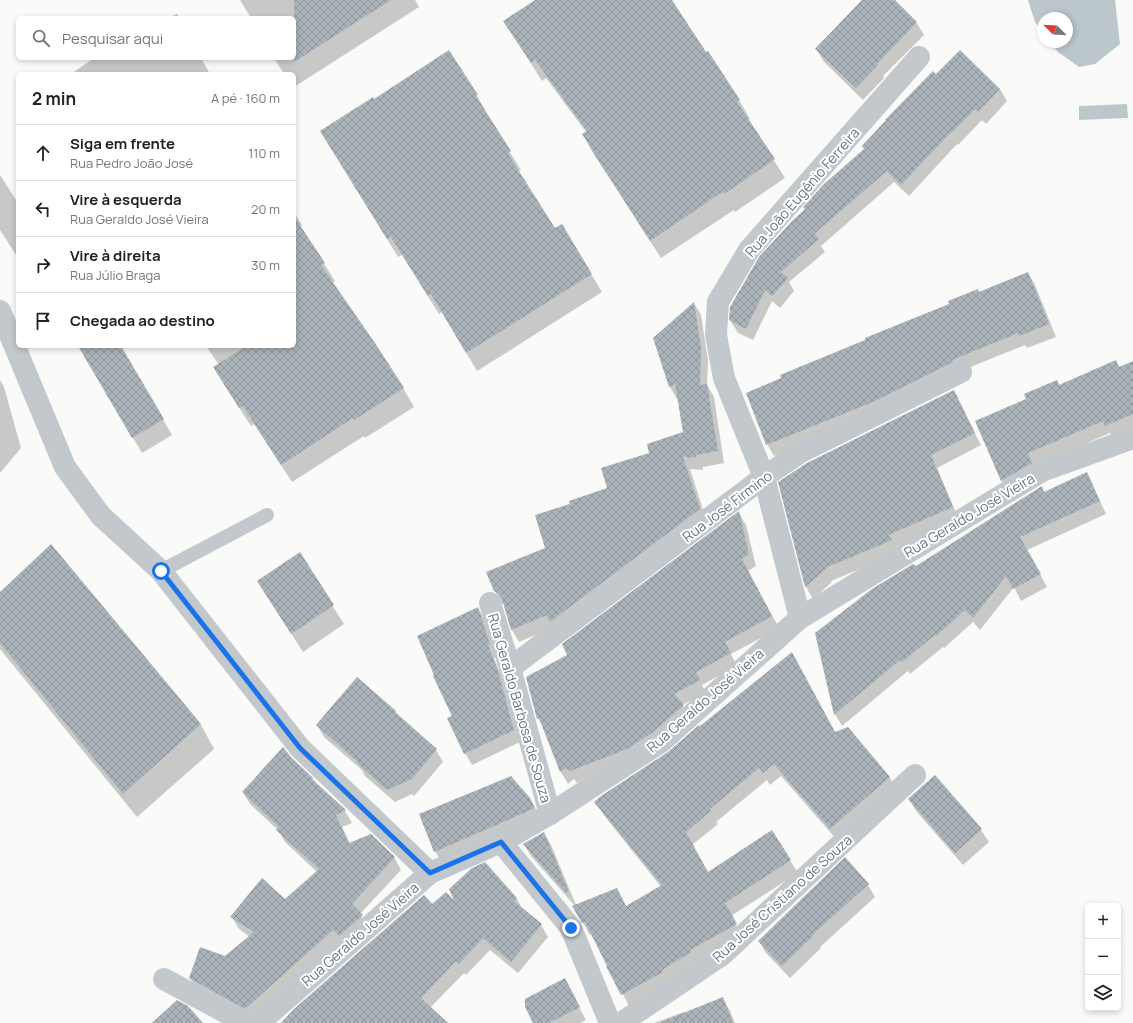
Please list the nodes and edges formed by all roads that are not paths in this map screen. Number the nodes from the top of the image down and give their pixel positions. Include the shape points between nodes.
1 (919, 57) dead end
2 (0, 312) edge
3 (961, 372) dead end
4 (1133, 438) edge
5 (764, 477) junction
6 (267, 515) dead end
7 (161, 571) junction
8 (490, 603) dead end
9 (800, 618) junction
10 (510, 668) junction
11 (915, 775) dead end
12 (550, 814) junction
13 (501, 842) junction
14 (430, 873) junction
15 (164, 979) dead end
16 (245, 1023) edge
17 (260, 1023) edge
18 (610, 1023) edge
19 (621, 1023) edge

1 - 5 street, Rua João Eugênio Ferreira via 749,250 718,302 716,335 724,378
2 - 7 street via 64,467 101,516
3 - 5 street, Rua José Firmino via 800,452
4 - 9 street, Rua Geraldo José Vieira via 1042,471
5 - 9 street, Rua João Eugênio Ferreira
5 - 10 street, Rua José Firmino
6 - 7 lane
7 - 14 street via 300,748
8 - 10 street, Rua Geraldo Barbosa de Souza
9 - 12 street, Rua Geraldo José Vieira via 661,742
10 - 12 street, Rua Geraldo Barbosa de Souza
11 - 19 street, Rua José Cristiano de Souza via 722,955
12 - 13 street, Rua Geraldo José Vieira
13 - 14 street, Rua Geraldo José Vieira
13 - 18 street via 571,928
14 - 17 street, Rua Geraldo José Vieira
15 - 16 street

